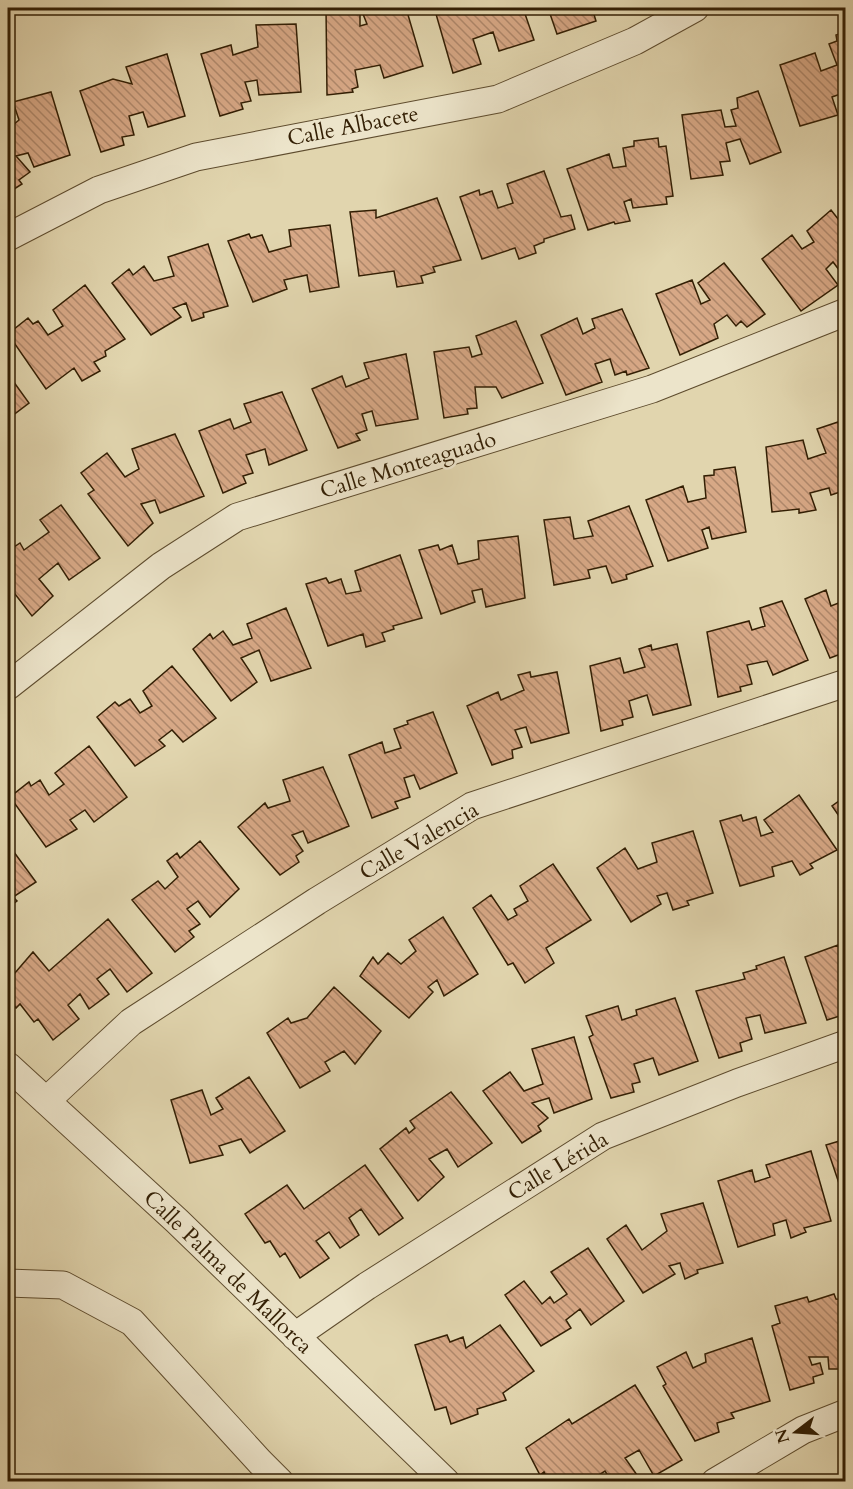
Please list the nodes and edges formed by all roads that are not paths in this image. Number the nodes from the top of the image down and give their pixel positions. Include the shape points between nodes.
1 (695, 8) edge
2 (8, 237) edge
3 (846, 312) edge
4 (846, 683) edge
5 (8, 686) edge
6 (846, 1044) edge
7 (8, 1066) edge
8 (46, 1101) junction
9 (8, 1283) edge
10 (295, 1336) junction
11 (846, 1413) edge
12 (280, 1482) edge
13 (446, 1482) edge
14 (715, 1482) edge

1 - 2 street, Calle Albacete via 635,41 498,99 196,157 99,190
3 - 5 street, Calle Monteaguado via 652,389 237,517 161,566
4 - 8 street, Calle Valencia via 472,806 131,1022
6 - 10 street, Calle Lérida via 603,1136
7 - 8 street, Calle Palma de Mallorca
8 - 10 street, Calle Palma de Mallorca
9 - 12 street via 63,1285 132,1322
10 - 13 street, Calle Palma de Mallorca
11 - 14 street via 803,1430

